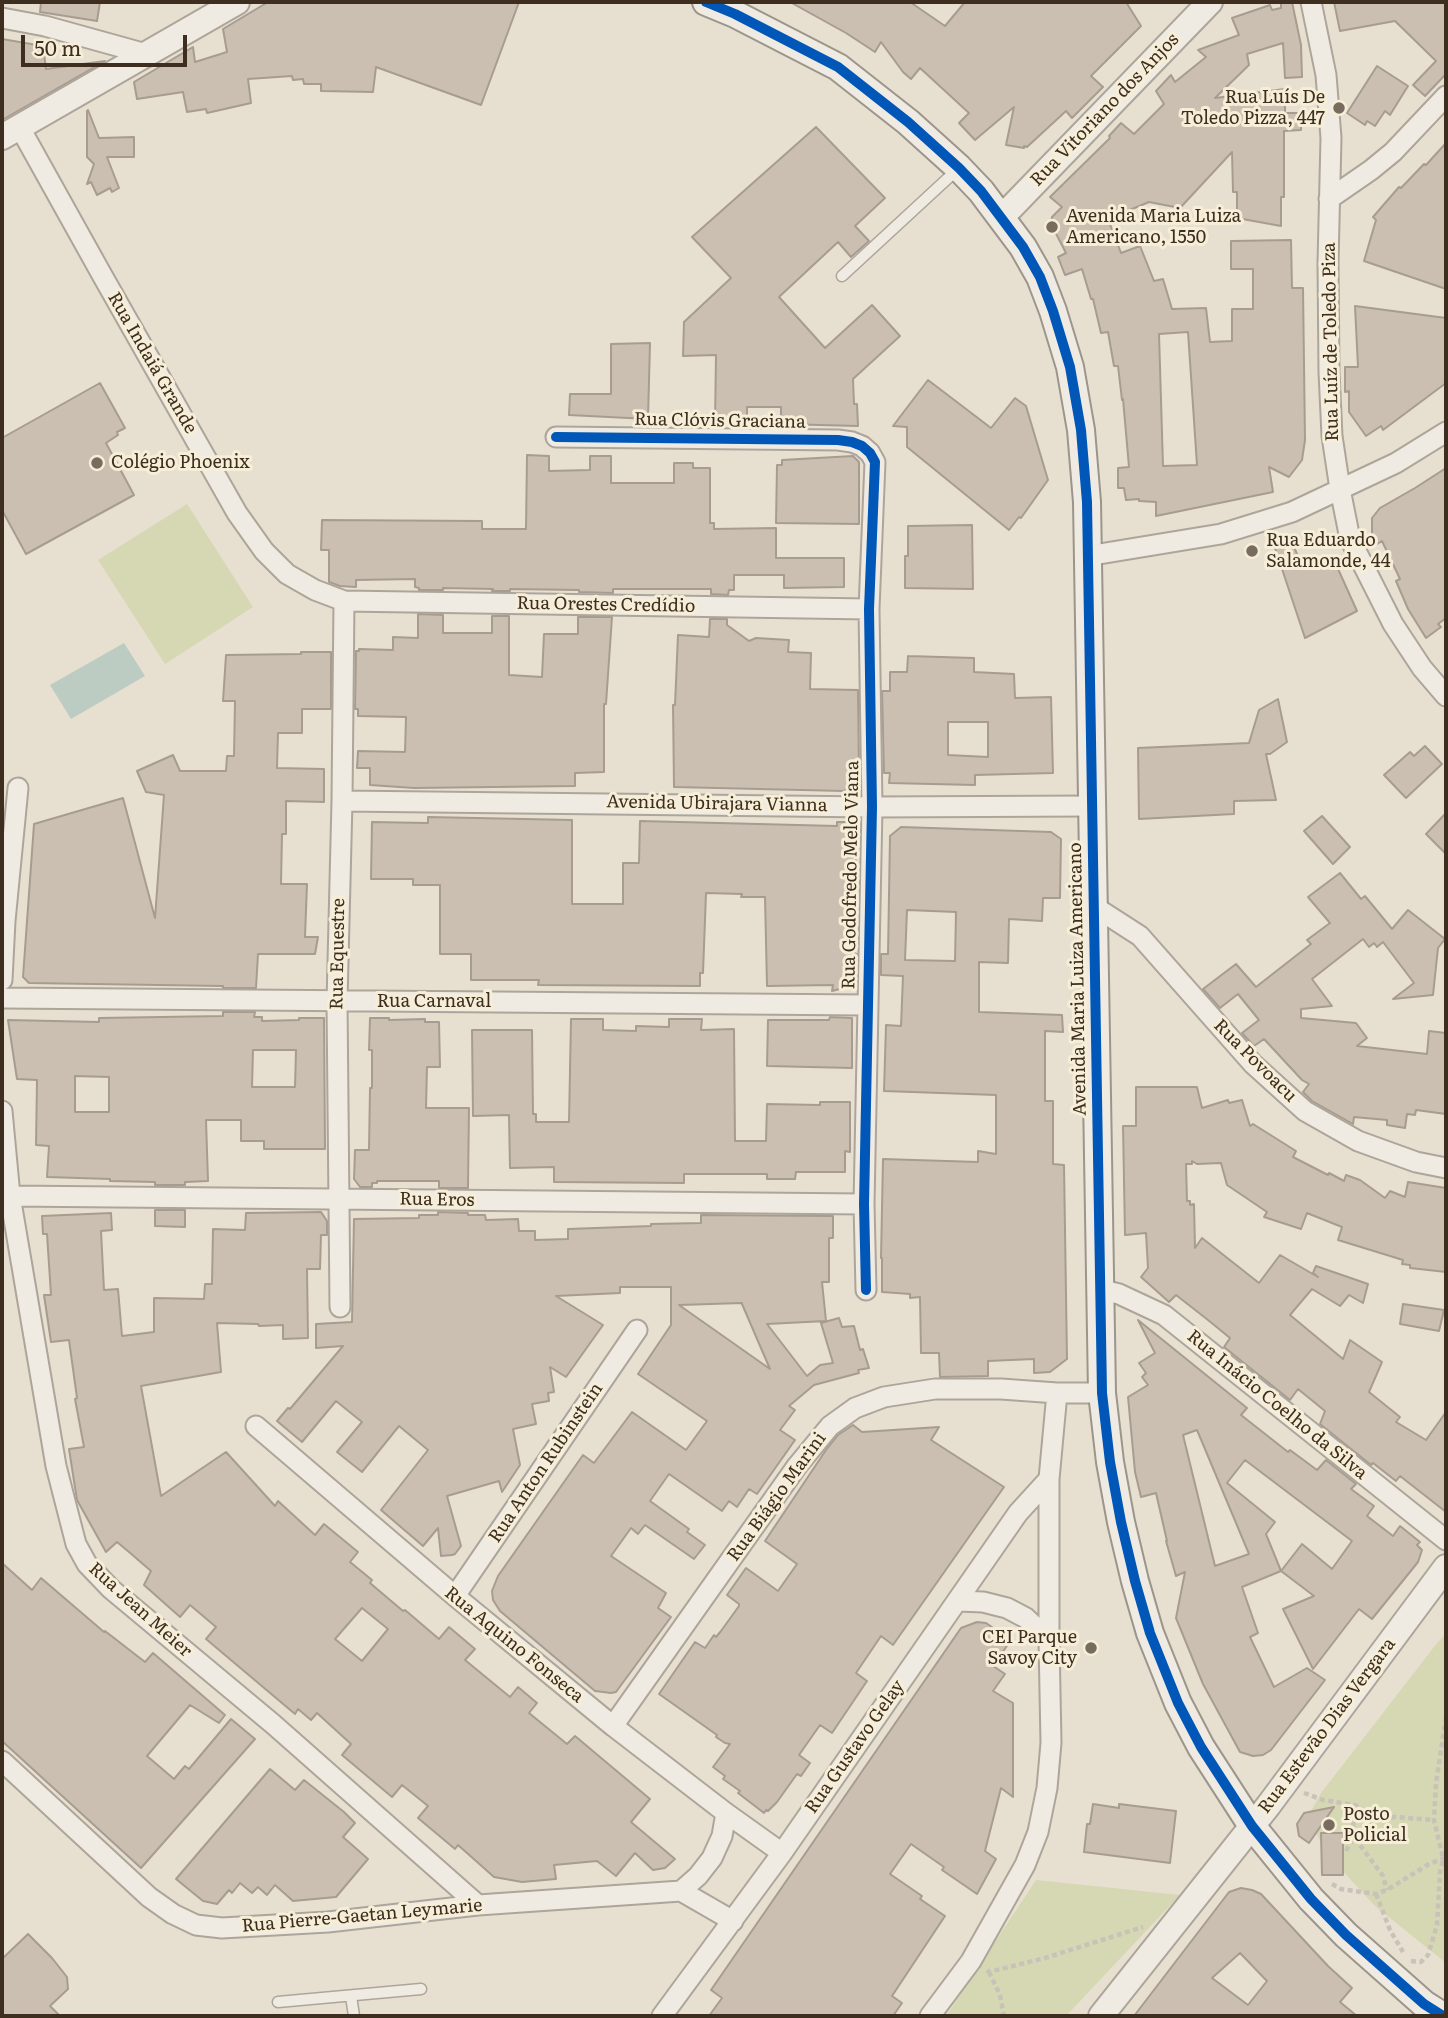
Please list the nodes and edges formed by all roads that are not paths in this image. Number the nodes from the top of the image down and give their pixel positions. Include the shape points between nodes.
1 (237, 2) edge
2 (706, 2) edge
3 (1210, 2) edge
4 (1311, 2) edge
5 (738, 8) edge
6 (2, 18) edge
7 (146, 54) junction
8 (1446, 96) edge
9 (11, 131) edge
10 (959, 167) junction
11 (1329, 199) junction
12 (1001, 218) junction
13 (842, 276) dead end
14 (1446, 432) edge
15 (556, 437) dead end
16 (875, 462) joint
17 (1340, 489) junction
18 (1087, 556) junction
19 (344, 601) junction
20 (869, 609) junction
21 (1446, 696) edge
22 (18, 788) dead end
23 (342, 801) junction
24 (1092, 806) junction
25 (872, 807) junction
26 (1095, 907) junction
27 (2, 980) edge
28 (2, 998) edge
29 (337, 1002) junction
30 (866, 1005) junction
31 (2, 1111) edge
32 (1446, 1168) edge
33 (10, 1196) junction
34 (340, 1199) junction
35 (864, 1204) junction
36 (1099, 1289) junction
37 (866, 1290) dead end
38 (340, 1307) dead end
39 (637, 1330) dead end
40 (1057, 1393) junction
41 (1101, 1393) junction
42 (256, 1426) dead end
43 (1049, 1479) junction
44 (1446, 1539) edge
45 (1446, 1567) edge
46 (455, 1596) junction
47 (958, 1601) junction
48 (1049, 1640) junction
49 (613, 1726) junction
50 (2, 1760) edge
51 (726, 1814) junction
52 (1252, 1826) junction
53 (782, 1853) junction
54 (681, 1891) junction
55 (478, 1905) junction
56 (733, 1921) junction
57 (421, 1989) dead end
58 (351, 1996) junction
59 (278, 2002) dead end
60 (354, 2016) edge
61 (662, 2016) edge
62 (930, 2016) edge
63 (1101, 2016) edge
64 (1443, 2016) edge

1 - 7 street
2 - 5 main road, Avenida Maria Luiza Americano
3 - 12 street, Rua Vitoriano dos Anjos
4 - 11 street, Rua Luíz de Toledo Piza via 1326,75
5 - 10 main road, Avenida Maria Luiza Americano via 838,66
6 - 7 street
7 - 9 street
8 - 11 street via 1393,152
9 - 19 street, Rua Indaiá Grande via 102,275 237,513 287,574
10 - 12 main road, Avenida Maria Luiza Americano
10 - 13 lane
11 - 17 street, Rua Luíz de Toledo Piza via 1329,372
12 - 18 main road, Avenida Maria Luiza Americano via 1040,277 1070,367 1085,468
14 - 17 street via 1396,463
15 - 16 street, Rua Clóvis Graciana via 838,440 862,446
16 - 20 street, Rua Godofredo Melo Viana
17 - 18 street via 1292,512 1221,534
17 - 21 street, Rua Luíz de Toledo Piza via 1350,539 1393,624
18 - 24 main road, Avenida Maria Luiza Americano
19 - 20 street, Rua Orestes Credídio
19 - 23 street, Rua Equestre
20 - 25 street, Rua Godofredo Melo Viana
22 - 27 street
23 - 25 street, Avenida Ubirajara Vianna
23 - 29 street, Rua Equestre
24 - 25 street, Avenida Ubirajara Vianna
24 - 26 main road, Avenida Maria Luiza Americano
25 - 30 street, Rua Godofredo Melo Viana
26 - 32 street, Rua Povoacu via 1140,936 1253,1064 1304,1111 1357,1141
26 - 36 main road, Avenida Maria Luiza Americano
28 - 29 street, Rua Carnaval
29 - 30 street, Rua Carnaval
29 - 34 street, Rua Equestre
30 - 35 street, Rua Godofredo Melo Viana
31 - 33 street, Rua Jean Meier
33 - 34 street, Rua Eros
33 - 55 street, Rua Jean Meier via 57,1466 76,1544 87,1564
34 - 35 street, Rua Eros
34 - 38 street, Rua Equestre
35 - 37 street, Rua Godofredo Melo Viana
36 - 41 main road, Avenida Maria Luiza Americano
36 - 44 street, Rua Inácio Coelho da Silva via 1164,1315
39 - 46 street, Rua Anton Rubinstein
40 - 41 street, Rua Biágio Marini
40 - 43 street
40 - 49 street, Rua Biágio Marini via 935,1389 884,1397 855,1408 830,1426
41 - 52 main road, Avenida Maria Luiza Americano via 1121,1522 1158,1656 1201,1747
42 - 46 street, Rua Aquino Fonseca
43 - 47 street, Rua Gustavo Gelay via 1018,1513
43 - 48 street
45 - 52 street, Rua Estevão Dias Vergara
46 - 49 street, Rua Aquino Fonseca
47 - 48 street via 1007,1608 1026,1618
47 - 53 street, Rua Gustavo Gelay
48 - 62 street via 1051,1742 1048,1788 1038,1832 1026,1864 971,1961
49 - 51 street, Rua Aquino Fonseca
50 - 55 street, Rua Pierre-Gaetan Leymarie via 149,1897 196,1925 222,1928 328,1922
51 - 53 street, Rua Aquino Fonseca
51 - 54 street via 712,1858
52 - 63 street, Rua Estevão Dias Vergara
52 - 64 main road, Avenida Maria Luiza Americano via 1346,1935
53 - 56 street, Rua Gustavo Gelay
54 - 55 street, Rua Pierre-Gaetan Leymarie
54 - 56 street
56 - 61 street, Rua Gustavo Gelay
57 - 58 lane
58 - 59 lane
58 - 60 lane

